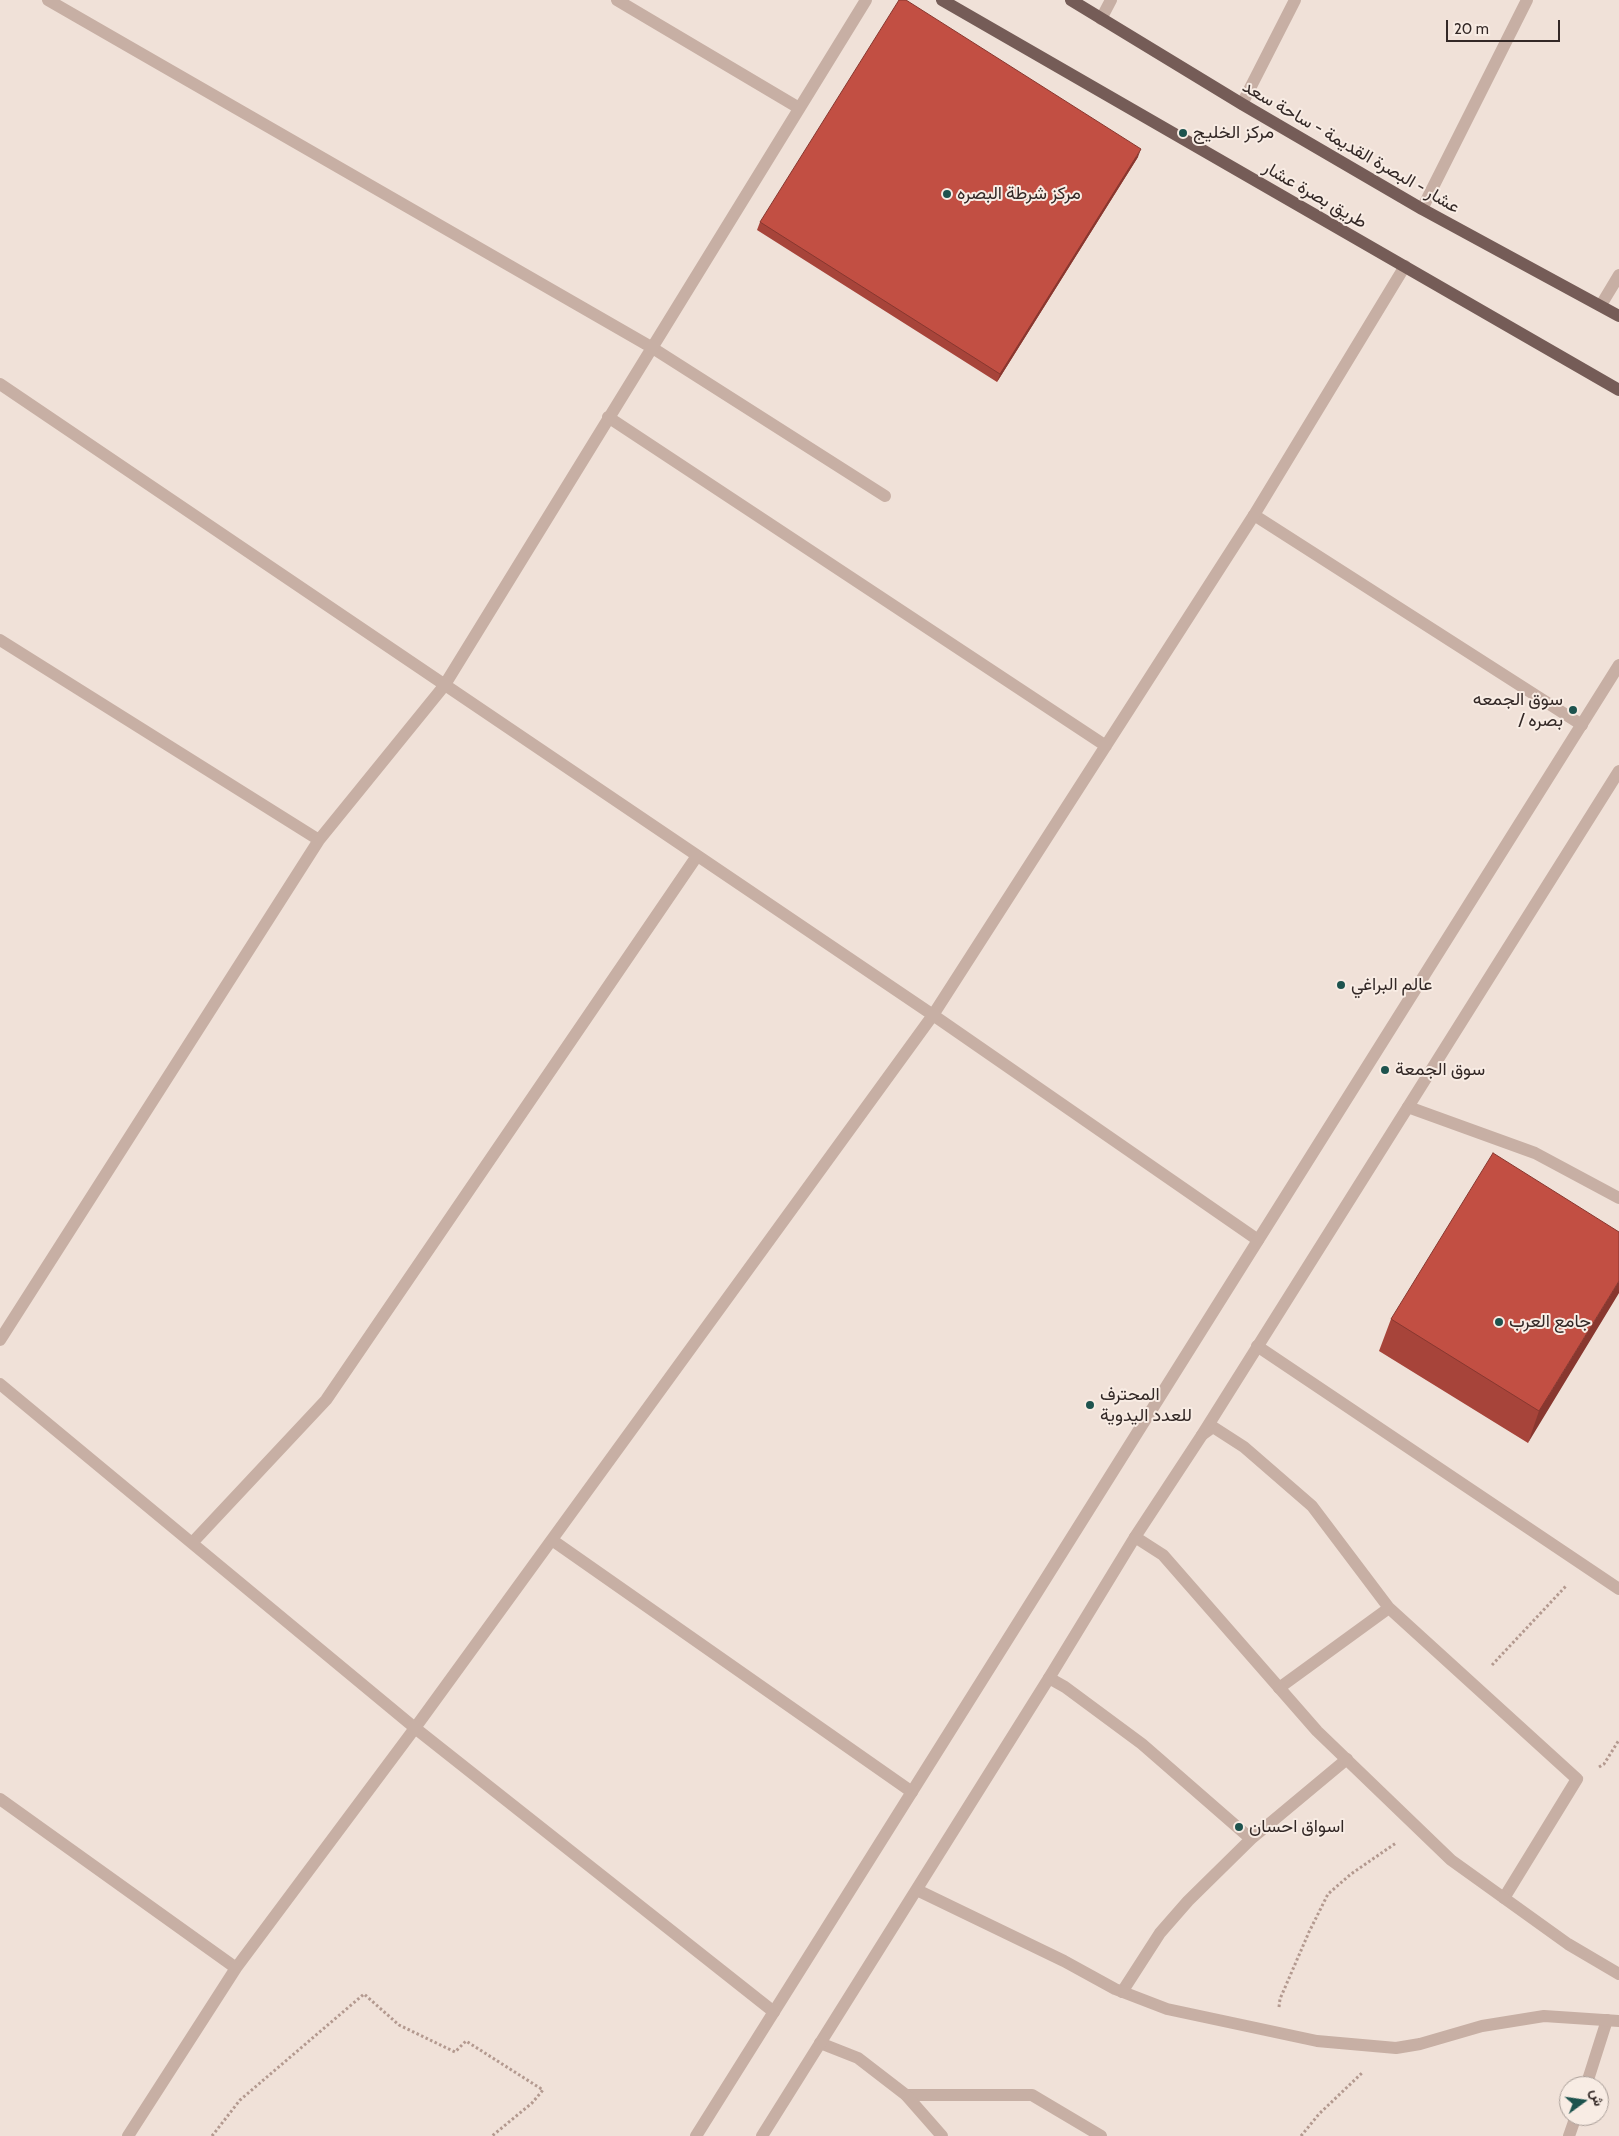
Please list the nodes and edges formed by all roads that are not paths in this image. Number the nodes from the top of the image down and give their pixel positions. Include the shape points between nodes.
1 (48, 0) edge
2 (617, 0) edge
3 (866, 0) edge
4 (942, 0) edge
5 (1071, 0) edge
6 (1111, 0) edge
7 (1295, 0) edge
8 (1527, 0) edge
9 (1101, 19) junction
10 (1242, 104) junction
11 (799, 108) junction
12 (1422, 209) junction
13 (1405, 266) junction
14 (1619, 275) edge
15 (1601, 305) junction
16 (1619, 316) edge
17 (651, 347) junction
18 (0, 384) edge
19 (1619, 390) edge
20 (608, 417) junction
21 (885, 496) dead end
22 (1254, 515) junction
23 (0, 640) edge
24 (1619, 665) edge
25 (444, 686) junction
26 (1582, 725) junction
27 (1106, 746) junction
28 (1619, 771) edge
29 (319, 840) junction
30 (697, 856) junction
31 (933, 1016) junction
32 (1408, 1107) junction
33 (1619, 1198) edge
34 (1258, 1240) junction
35 (0, 1340) edge
36 (1257, 1346) junction
37 (0, 1384) edge
38 (1202, 1435) junction
39 (1135, 1537) junction
40 (552, 1540) junction
41 (192, 1543) junction
42 (1619, 1589) edge
43 (1389, 1608) junction
44 (1049, 1678) junction
45 (1279, 1688) junction
46 (415, 1728) junction
47 (1346, 1760) junction
48 (912, 1792) junction
49 (0, 1799) edge
50 (1251, 1839) junction
51 (917, 1890) junction
52 (1504, 1898) junction
53 (236, 1968) junction
54 (1619, 1974) edge
55 (1122, 1992) junction
56 (774, 2012) junction
57 (1613, 2020) edge
58 (820, 2043) junction
59 (1590, 2076) edge
60 (906, 2095) junction
61 (128, 2136) edge
62 (696, 2136) edge
63 (762, 2136) edge
64 (942, 2136) edge
65 (1101, 2136) edge

1 - 17 street
2 - 11 street
3 - 11 street
4 - 13 main road, طريق بصرة عشار
5 - 9 main road, عشار - البصرة القديمة - ساحة سعد
6 - 9 street
7 - 10 street
8 - 12 street
9 - 10 main road, عشار - البصرة القديمة - ساحة سعد
10 - 12 main road, عشار - البصرة القديمة - ساحة سعد
11 - 17 street
12 - 15 main road, عشار - البصرة القديمة - ساحة سعد
13 - 19 main road, طريق بصرة عشار
13 - 22 street
14 - 15 street
15 - 16 main road, عشار - البصرة القديمة - ساحة سعد
17 - 20 street
17 - 21 street
18 - 25 street
20 - 25 street
20 - 27 street
22 - 26 street
22 - 27 street
23 - 29 street
24 - 26 street
25 - 29 street
25 - 30 street
26 - 34 street
27 - 31 street
28 - 32 street
29 - 35 street
30 - 31 street
30 - 41 street via 326,1400
31 - 34 street
31 - 40 street
32 - 33 street via 1535,1153
32 - 36 street
34 - 48 street
36 - 38 street
36 - 42 street
37 - 41 street
38 - 39 street
38 - 43 street via 1213,1427 1244,1448 1312,1506
39 - 44 street
39 - 45 street via 1163,1555
40 - 46 street
40 - 48 street
41 - 46 street
43 - 45 street
43 - 52 street via 1577,1779
44 - 50 street via 1065,1686 1142,1744
44 - 51 street
45 - 47 street
46 - 53 street
46 - 56 street
47 - 50 street
47 - 52 street via 1450,1860
48 - 56 street
49 - 53 street
50 - 55 street via 1160,1933
51 - 55 street
51 - 58 street
52 - 54 street via 1568,1944
53 - 61 street
55 - 57 street via 1166,2009 1318,2041 1396,2048 1482,2026 1544,2016
56 - 62 street
57 - 59 street
58 - 60 street via 858,2058
58 - 63 street
60 - 64 street
60 - 65 street via 1032,2095

